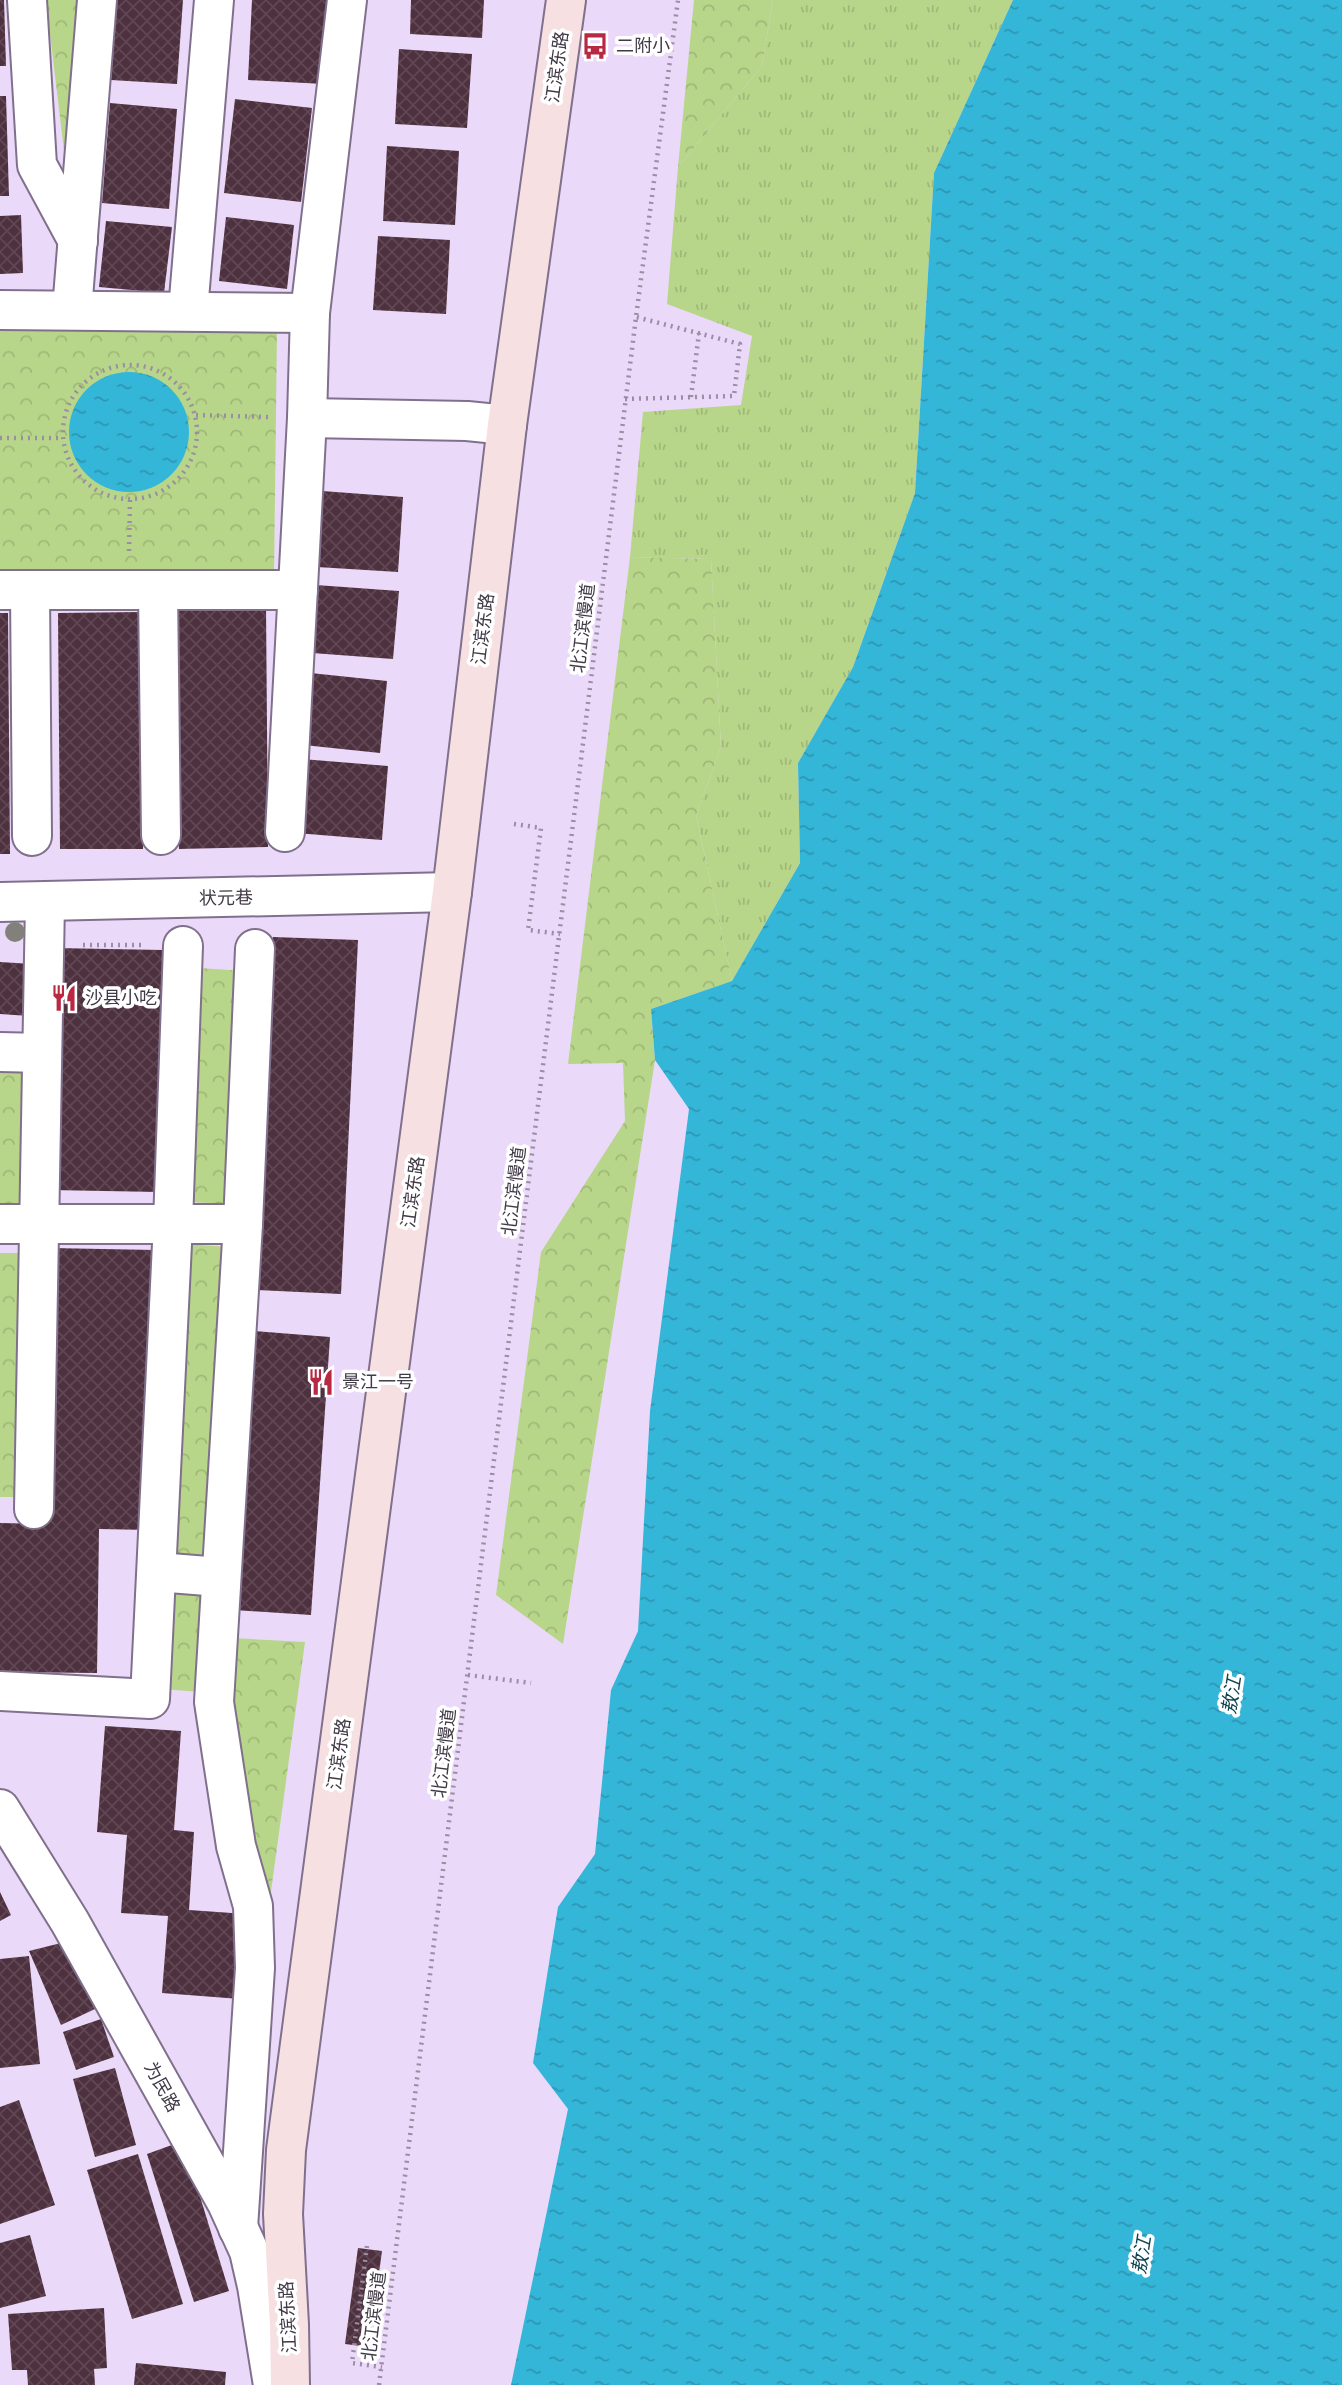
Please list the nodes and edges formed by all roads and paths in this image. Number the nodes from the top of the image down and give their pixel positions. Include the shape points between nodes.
1 (27, 0) edge
2 (97, 0) edge
3 (214, 0) edge
4 (347, 0) edge
5 (566, 0) edge
6 (678, 0) edge
7 (78, 241) junction
8 (0, 310) edge
9 (72, 310) junction
10 (188, 311) junction
11 (310, 313) junction
12 (636, 317) junction
13 (699, 333) junction
14 (691, 397) junction
15 (625, 399) junction
16 (196, 415) junction
17 (307, 418) junction
18 (507, 425) junction
19 (0, 438) edge
20 (62, 438) junction
21 (130, 500) junction
22 (15, 590) edge
23 (143, 590) junction
24 (298, 590) junction
25 (514, 824) dead end
26 (285, 832) dead end
27 (161, 835) dead end
28 (32, 836) dead end
29 (452, 892) junction
30 (0, 902) edge
31 (45, 902) junction
32 (560, 934) junction
33 (44, 944) junction
34 (183, 946) joint
35 (255, 949) dead end
36 (0, 1052) edge
37 (42, 1053) junction
38 (173, 1223) junction
39 (0, 1224) edge
40 (38, 1224) junction
41 (243, 1224) junction
42 (34, 1509) dead end
43 (157, 1572) junction
44 (220, 1577) junction
45 (468, 1675) junction
46 (531, 1683) dead end
47 (0, 1691) edge
48 (0, 1809) edge
49 (238, 2228) junction
50 (367, 2246) dead end
51 (382, 2367) junction
52 (273, 2385) edge
53 (290, 2385) edge
54 (379, 2385) edge

1 - 7 street via 37,165
2 - 7 street
3 - 10 street
4 - 11 street
5 - 18 main road, 江滨东路
6 - 12 path, 北江滨慢道
7 - 9 street
8 - 9 street
9 - 10 street
10 - 11 street
11 - 17 street
12 - 13 path
12 - 15 path, 北江滨慢道
13 - 14 path
13 - 14 path via 740,344 734,396
14 - 15 path
15 - 32 path, 北江滨慢道
16 - 17 path
16 - 20 path via 187,394 171,378 130,364 108,368 88,379 64,416
16 - 21 path via 198,437 180,478 163,492
17 - 18 street
17 - 24 street
18 - 29 main road, 江滨东路
19 - 20 path
20 - 21 path via 80,479 98,492
21 - 23 path
22 - 23 street
22 - 28 street
23 - 24 street
23 - 27 street
24 - 26 street
25 - 32 path via 541,828 528,930
29 - 31 street, 状元巷
29 - 53 main road, 江滨东路 via 286,2150 283,2214
30 - 31 street, 状元巷
31 - 33 street
32 - 45 path, 北江滨慢道
33 - 34 path
33 - 37 street
34 - 38 street
35 - 41 street
36 - 37 street
37 - 40 street
38 - 40 street
38 - 41 street
38 - 43 street
39 - 40 street
40 - 42 street
41 - 44 street
43 - 44 street
43 - 47 street via 150,1699
44 - 49 street via 214,1702 236,1846 253,1906 255,1968
45 - 46 path
45 - 51 path, 北江滨慢道
48 - 49 street, 为民路 via 70,1922
49 - 52 street, 为民路 via 257,2286
50 - 51 path via 352,2363
51 - 54 path, 北江滨慢道

